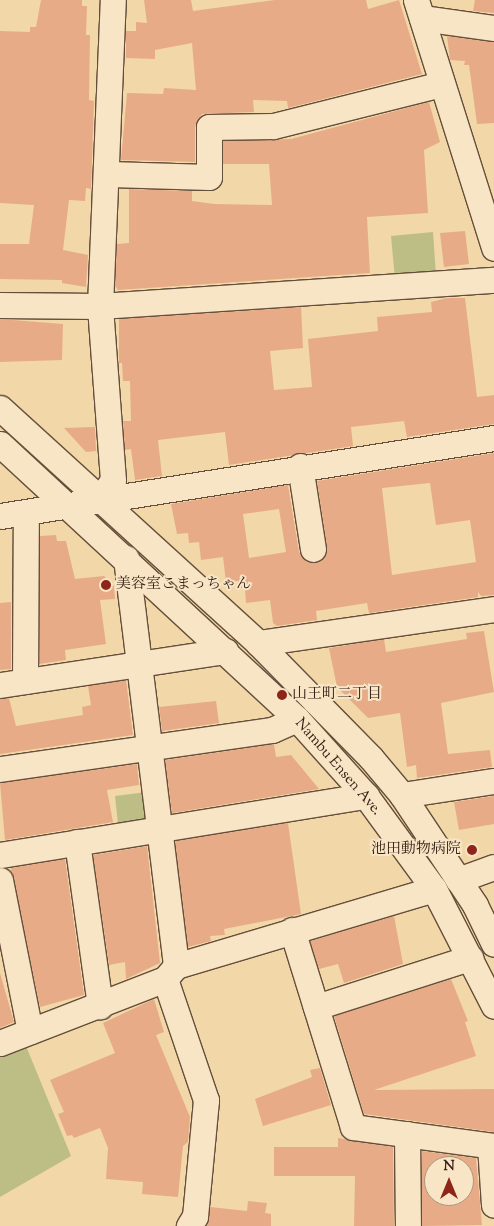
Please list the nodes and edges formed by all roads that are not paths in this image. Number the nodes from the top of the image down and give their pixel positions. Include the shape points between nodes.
1 (113, 0) edge
2 (419, 9) edge
3 (494, 28) edge
4 (442, 84) junction
5 (109, 174) junction
6 (494, 248) edge
7 (494, 280) edge
8 (0, 305) edge
9 (100, 306) junction
10 (0, 408) edge
11 (494, 438) edge
12 (0, 444) edge
13 (300, 466) junction
14 (99, 500) junction
15 (65, 507) junction
16 (26, 513) junction
17 (0, 516) edge
18 (313, 549) dead end
19 (126, 558) junction
20 (494, 609) edge
21 (258, 643) junction
22 (225, 651) junction
23 (139, 664) junction
24 (24, 681) junction
25 (0, 685) edge
26 (297, 720) junction
27 (149, 747) junction
28 (0, 769) edge
29 (494, 781) edge
30 (402, 795) junction
31 (366, 796) junction
32 (157, 830) junction
33 (77, 842) junction
34 (0, 855) edge
35 (494, 867) edge
36 (0, 880) edge
37 (458, 880) junction
38 (434, 888) junction
39 (292, 930) junction
40 (494, 944) edge
41 (470, 958) junction
42 (171, 972) junction
43 (100, 1006) junction
44 (494, 1006) edge
45 (316, 1007) junction
46 (30, 1031) junction
47 (0, 1042) edge
48 (407, 1134) junction
49 (492, 1146) edge
50 (494, 1205) edge
51 (189, 1226) edge
52 (408, 1226) edge

1 - 5 street
2 - 3 street
2 - 4 street
4 - 5 street via 273,126 209,127 209,177
4 - 6 street
5 - 9 street
7 - 9 street
8 - 9 street
9 - 14 street via 113,480
10 - 14 street, Nambu Ensen Ave.
11 - 13 street
12 - 15 street, Nambu Ensen Ave.
13 - 14 street
13 - 18 street
14 - 15 street
14 - 21 street, Nambu Ensen Ave.
15 - 16 street
15 - 19 street, Nambu Ensen Ave.
16 - 17 street
16 - 24 street
19 - 22 street, Nambu Ensen Ave.
19 - 23 street
20 - 21 street
21 - 30 street, Nambu Ensen Ave.
22 - 23 street
22 - 26 street, Nambu Ensen Ave.
23 - 24 street
23 - 27 street
24 - 25 street
26 - 27 street via 272,730
26 - 31 street, Nambu Ensen Ave.
27 - 28 street
27 - 32 street
29 - 30 street
30 - 37 street, Nambu Ensen Ave.
31 - 32 street
31 - 38 street, Nambu Ensen Ave.
32 - 33 street
32 - 42 street
33 - 34 street
33 - 43 street
35 - 37 street
36 - 46 street
37 - 40 street, Nambu Ensen Ave.
38 - 39 street
38 - 41 street, Nambu Ensen Ave.
39 - 42 street
39 - 45 street
41 - 44 street, Nambu Ensen Ave.
41 - 45 street
42 - 43 street
42 - 51 street via 206,1100 195,1216
43 - 46 street
45 - 48 street via 353,1127
46 - 47 street
48 - 49 street
48 - 52 street
49 - 50 street

